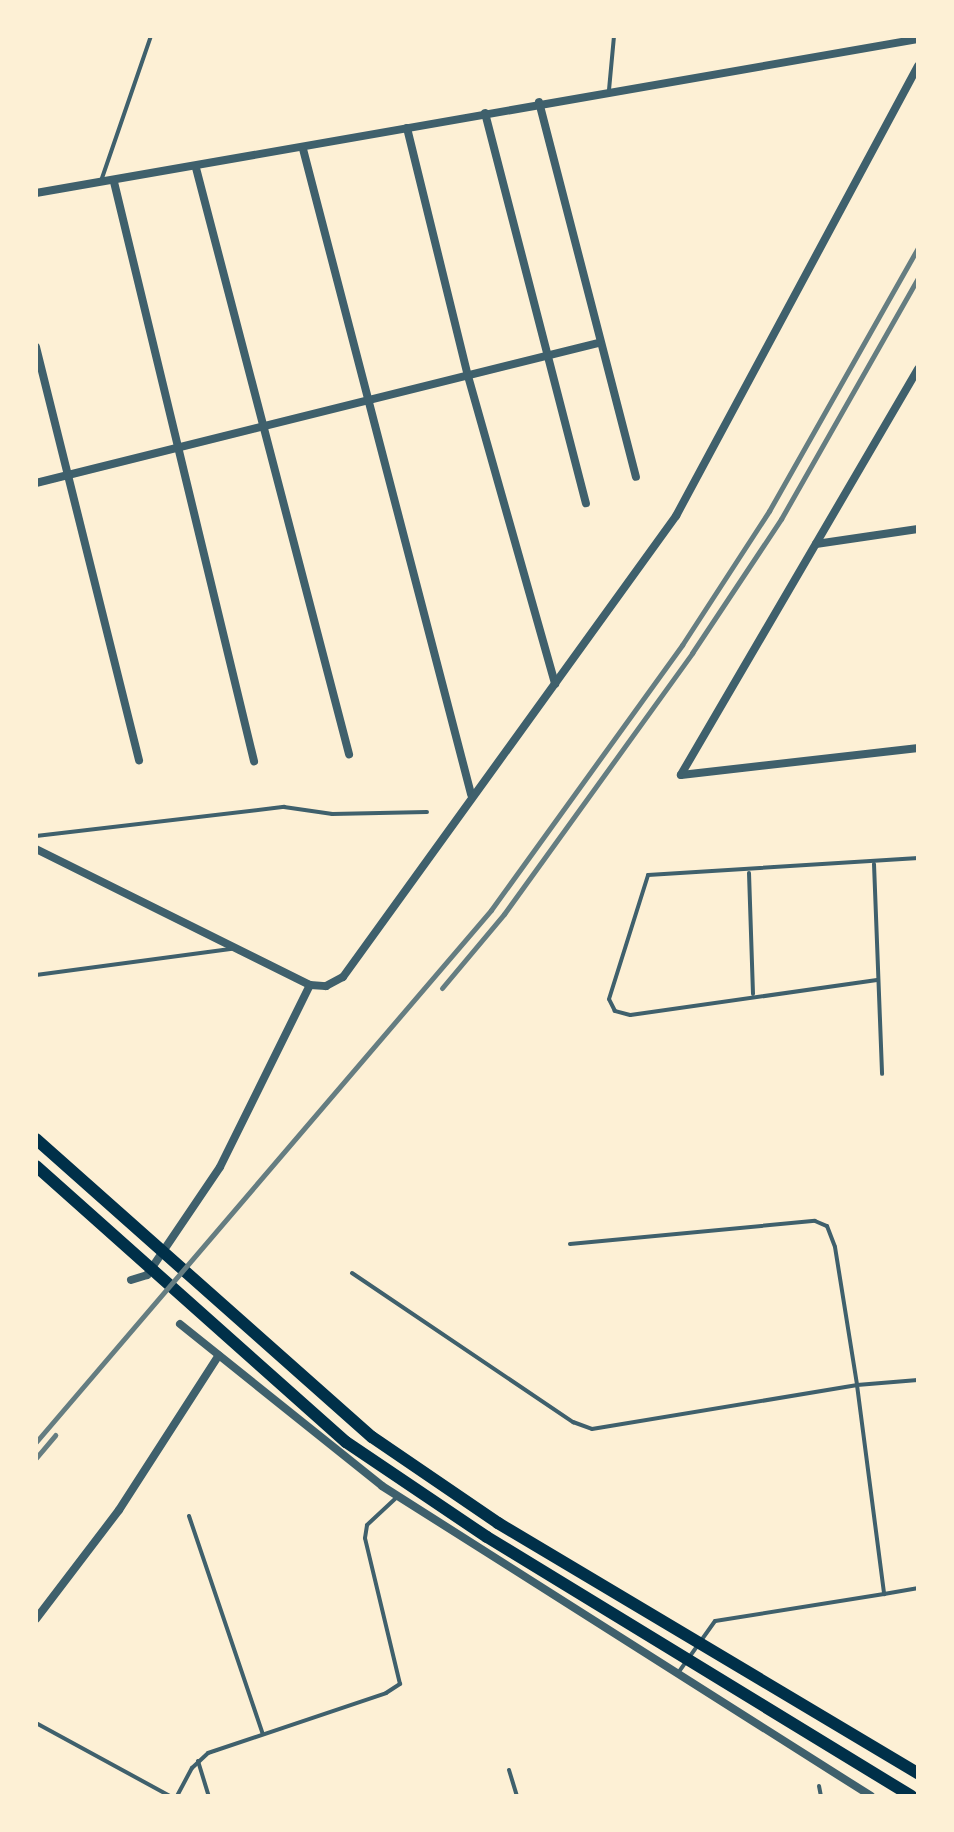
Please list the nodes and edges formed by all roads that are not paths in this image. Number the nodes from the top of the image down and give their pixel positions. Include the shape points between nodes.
1 (151, 36) edge
2 (614, 36) edge
3 (918, 39) edge
4 (918, 66) edge
5 (609, 90) junction
6 (539, 102) junction
7 (485, 113) junction
8 (407, 128) junction
9 (303, 149) junction
10 (196, 168) junction
11 (114, 182) junction
12 (100, 185) junction
13 (36, 193) edge
14 (598, 343) junction
15 (36, 347) edge
16 (544, 355) junction
17 (918, 369) edge
18 (468, 376) junction
19 (369, 403) junction
20 (262, 428) junction
21 (182, 447) junction
22 (68, 474) junction
23 (636, 477) dead end
24 (36, 483) edge
25 (586, 503) dead end
26 (918, 529) edge
27 (816, 544) junction
28 (555, 684) junction
29 (918, 748) edge
30 (349, 754) dead end
31 (139, 760) dead end
32 (254, 761) dead end
33 (471, 794) junction
34 (427, 812) dead end
35 (36, 836) edge
36 (36, 849) edge
37 (918, 858) edge
38 (874, 863) junction
39 (749, 872) junction
40 (236, 948) junction
41 (36, 975) edge
42 (877, 980) junction
43 (310, 985) junction
44 (753, 994) junction
45 (882, 1074) dead end
46 (36, 1139) edge
47 (36, 1166) edge
48 (570, 1244) dead end
49 (352, 1273) dead end
50 (131, 1280) dead end
51 (180, 1324) dead end
52 (219, 1355) junction
53 (918, 1380) edge
54 (857, 1385) junction
55 (397, 1496) junction
56 (189, 1516) dead end
57 (918, 1588) edge
58 (884, 1594) junction
59 (36, 1619) edge
60 (678, 1673) junction
61 (36, 1723) edge
62 (263, 1735) junction
63 (198, 1761) junction
64 (509, 1770) dead end
65 (918, 1773) edge
66 (819, 1786) dead end
67 (170, 1796) edge
68 (177, 1796) edge
69 (209, 1796) edge
70 (517, 1796) edge
71 (821, 1796) edge
72 (871, 1796) edge
73 (911, 1796) edge

1 - 12 lane
2 - 5 lane
3 - 5 street
4 - 28 street via 676,516
5 - 6 street
6 - 7 street
6 - 14 street
7 - 8 street
7 - 16 street
8 - 9 street
8 - 18 street
9 - 10 street
9 - 19 street
10 - 11 street
10 - 20 street
11 - 12 street
11 - 21 street
12 - 13 street
14 - 16 street
14 - 23 street
15 - 22 street
16 - 18 street
16 - 25 street
17 - 27 street
18 - 19 street
18 - 28 street
19 - 20 street
19 - 33 street
20 - 21 street
20 - 30 street
21 - 22 street
21 - 32 street
22 - 24 street
22 - 31 street
26 - 27 street
27 - 29 street via 681,775
28 - 33 street
33 - 43 street via 421,873 343,977 326,986
34 - 35 lane via 332,814 284,807
36 - 40 street
37 - 38 lane
38 - 39 lane
38 - 42 lane
39 - 44 lane
39 - 44 lane via 644,878 609,999 615,1011 630,1015
40 - 41 lane
40 - 43 street
42 - 44 lane
42 - 45 lane
43 - 50 street via 220,1167 147,1275
46 - 65 main road via 372,1437 498,1523
47 - 73 main road via 346,1442 487,1537
48 - 54 lane via 815,1221 827,1226
49 - 54 lane via 573,1422 592,1429
51 - 52 street
52 - 55 street
52 - 59 street via 119,1510
53 - 54 lane
54 - 58 lane
55 - 60 street
55 - 62 lane via 367,1525 365,1538 400,1684
56 - 62 lane
57 - 58 lane
58 - 60 lane via 715,1621
60 - 72 street
61 - 67 lane
62 - 63 lane
63 - 68 lane
63 - 69 lane
64 - 70 lane
66 - 71 lane

